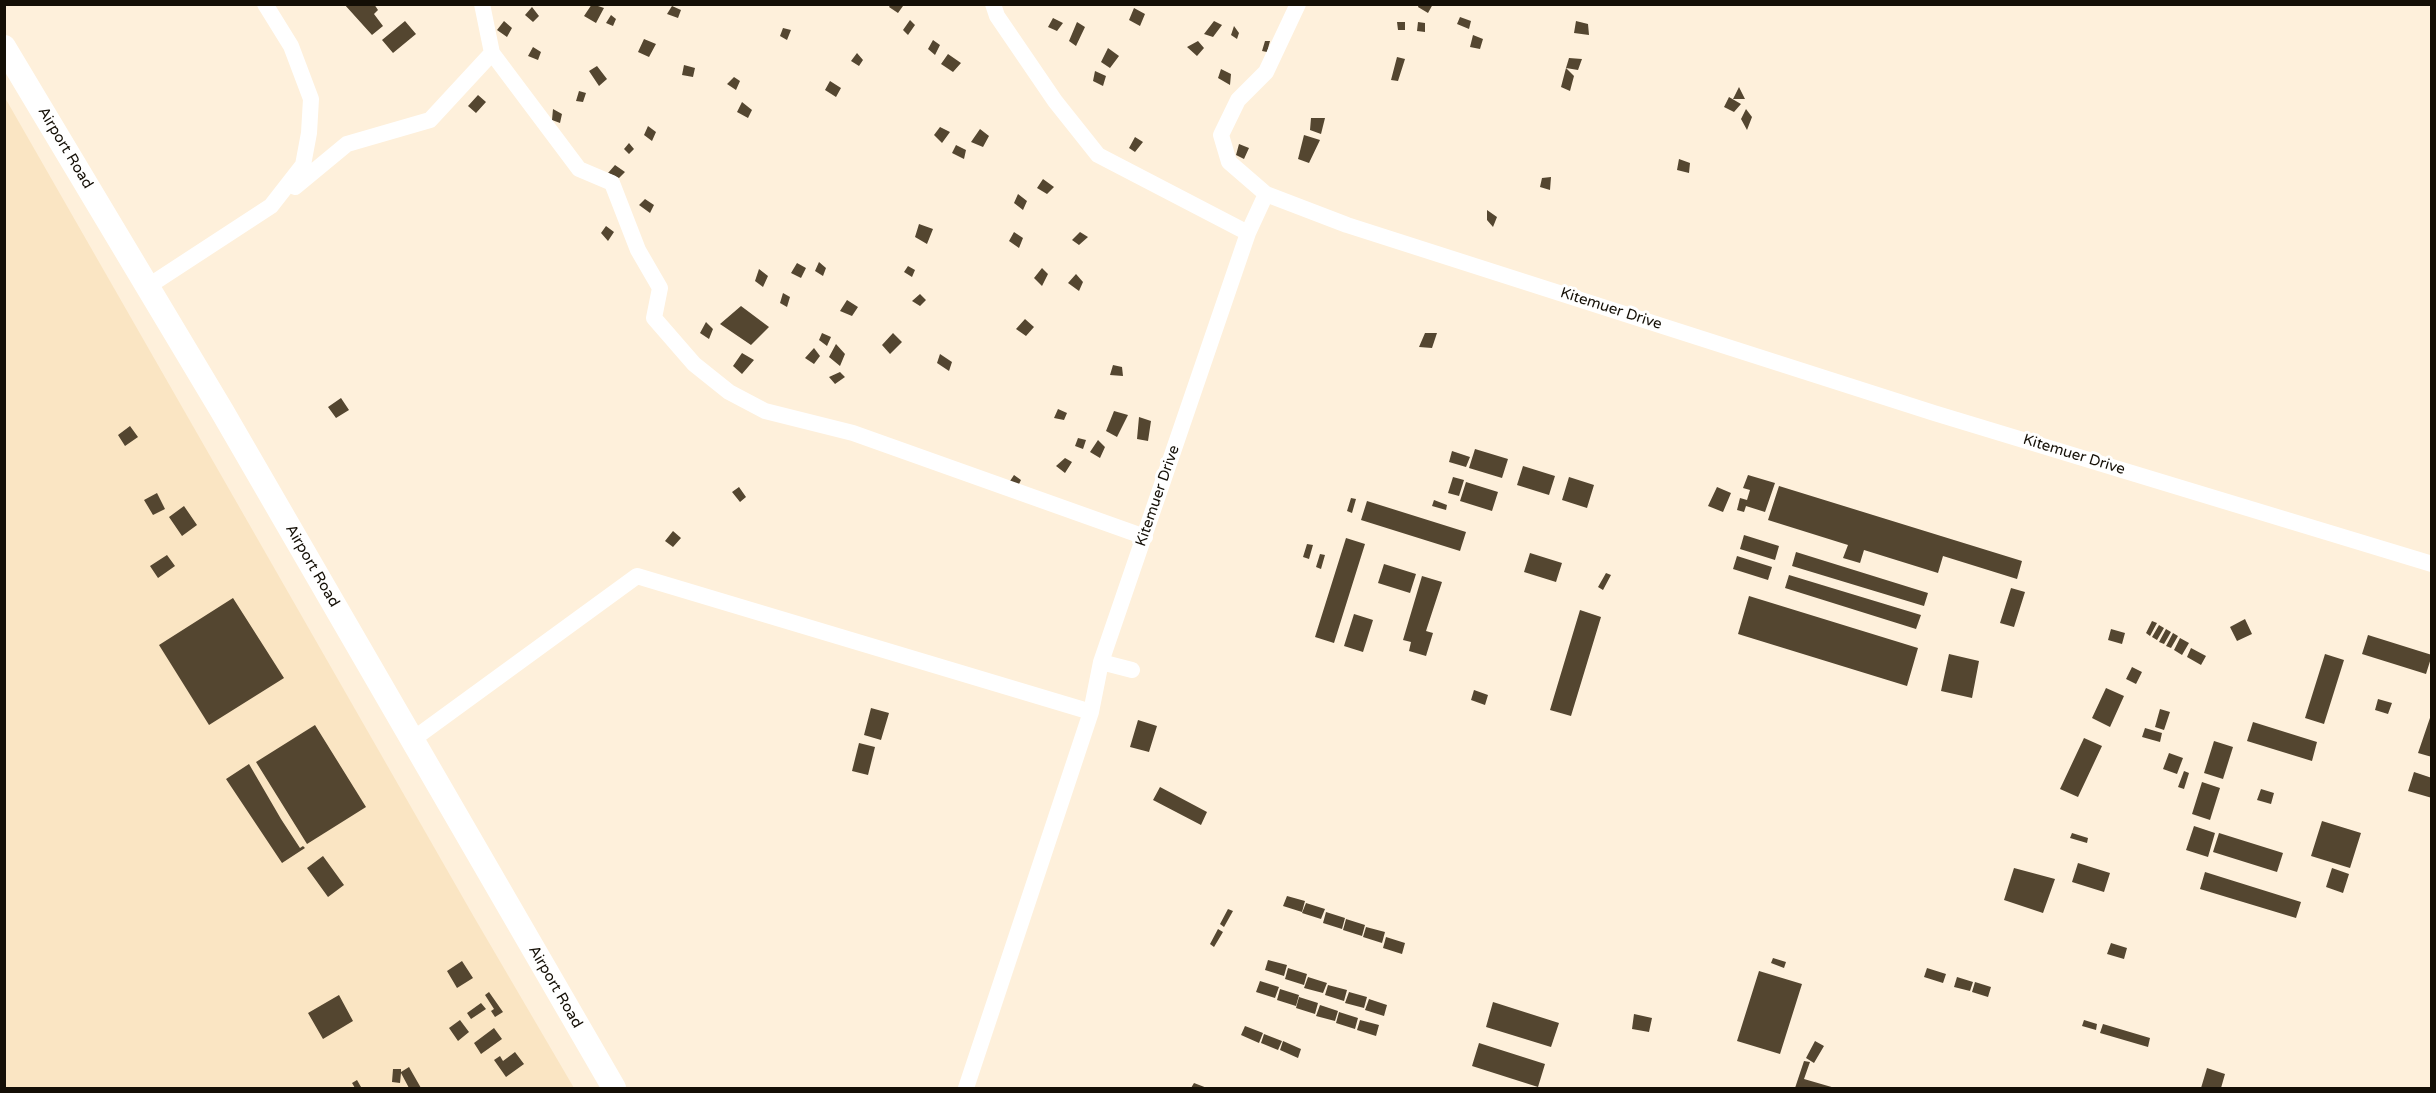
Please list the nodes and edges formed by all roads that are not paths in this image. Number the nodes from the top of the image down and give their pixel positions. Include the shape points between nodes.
1 (266, 4) edge
2 (482, 4) edge
3 (993, 4) edge
4 (1298, 4) edge
5 (4, 47) edge
6 (492, 53) junction
7 (1266, 194) junction
8 (271, 206) junction
9 (1248, 233) junction
10 (147, 287) junction
11 (1144, 537) junction
12 (2432, 564) edge
13 (1101, 662) junction
14 (1132, 670) dead end
15 (1091, 712) junction
16 (412, 740) junction
17 (614, 1089) edge
18 (966, 1089) edge

1 - 8 street via 291,46 311,99 303,165
2 - 6 street
3 - 9 street via 997,16 1055,101 1098,155
4 - 7 street via 1266,72 1238,100 1221,135 1229,162
5 - 10 street, Airport Road
6 - 8 street via 430,120 347,144
6 - 11 street via 579,168 612,183 638,250 660,288 654,318 694,364 729,392 765,411 853,433
7 - 9 street, Kitemuer Drive
7 - 12 street, Kitemuer Drive via 1347,225 1923,409
8 - 10 street
9 - 11 street, Kitemuer Drive
10 - 16 street, Airport Road
11 - 13 street, Kitemuer Drive
13 - 14 street
13 - 15 street, Kitemuer Drive
15 - 16 street via 637,576
15 - 18 street, Kitemuer Drive
16 - 17 street, Airport Road

